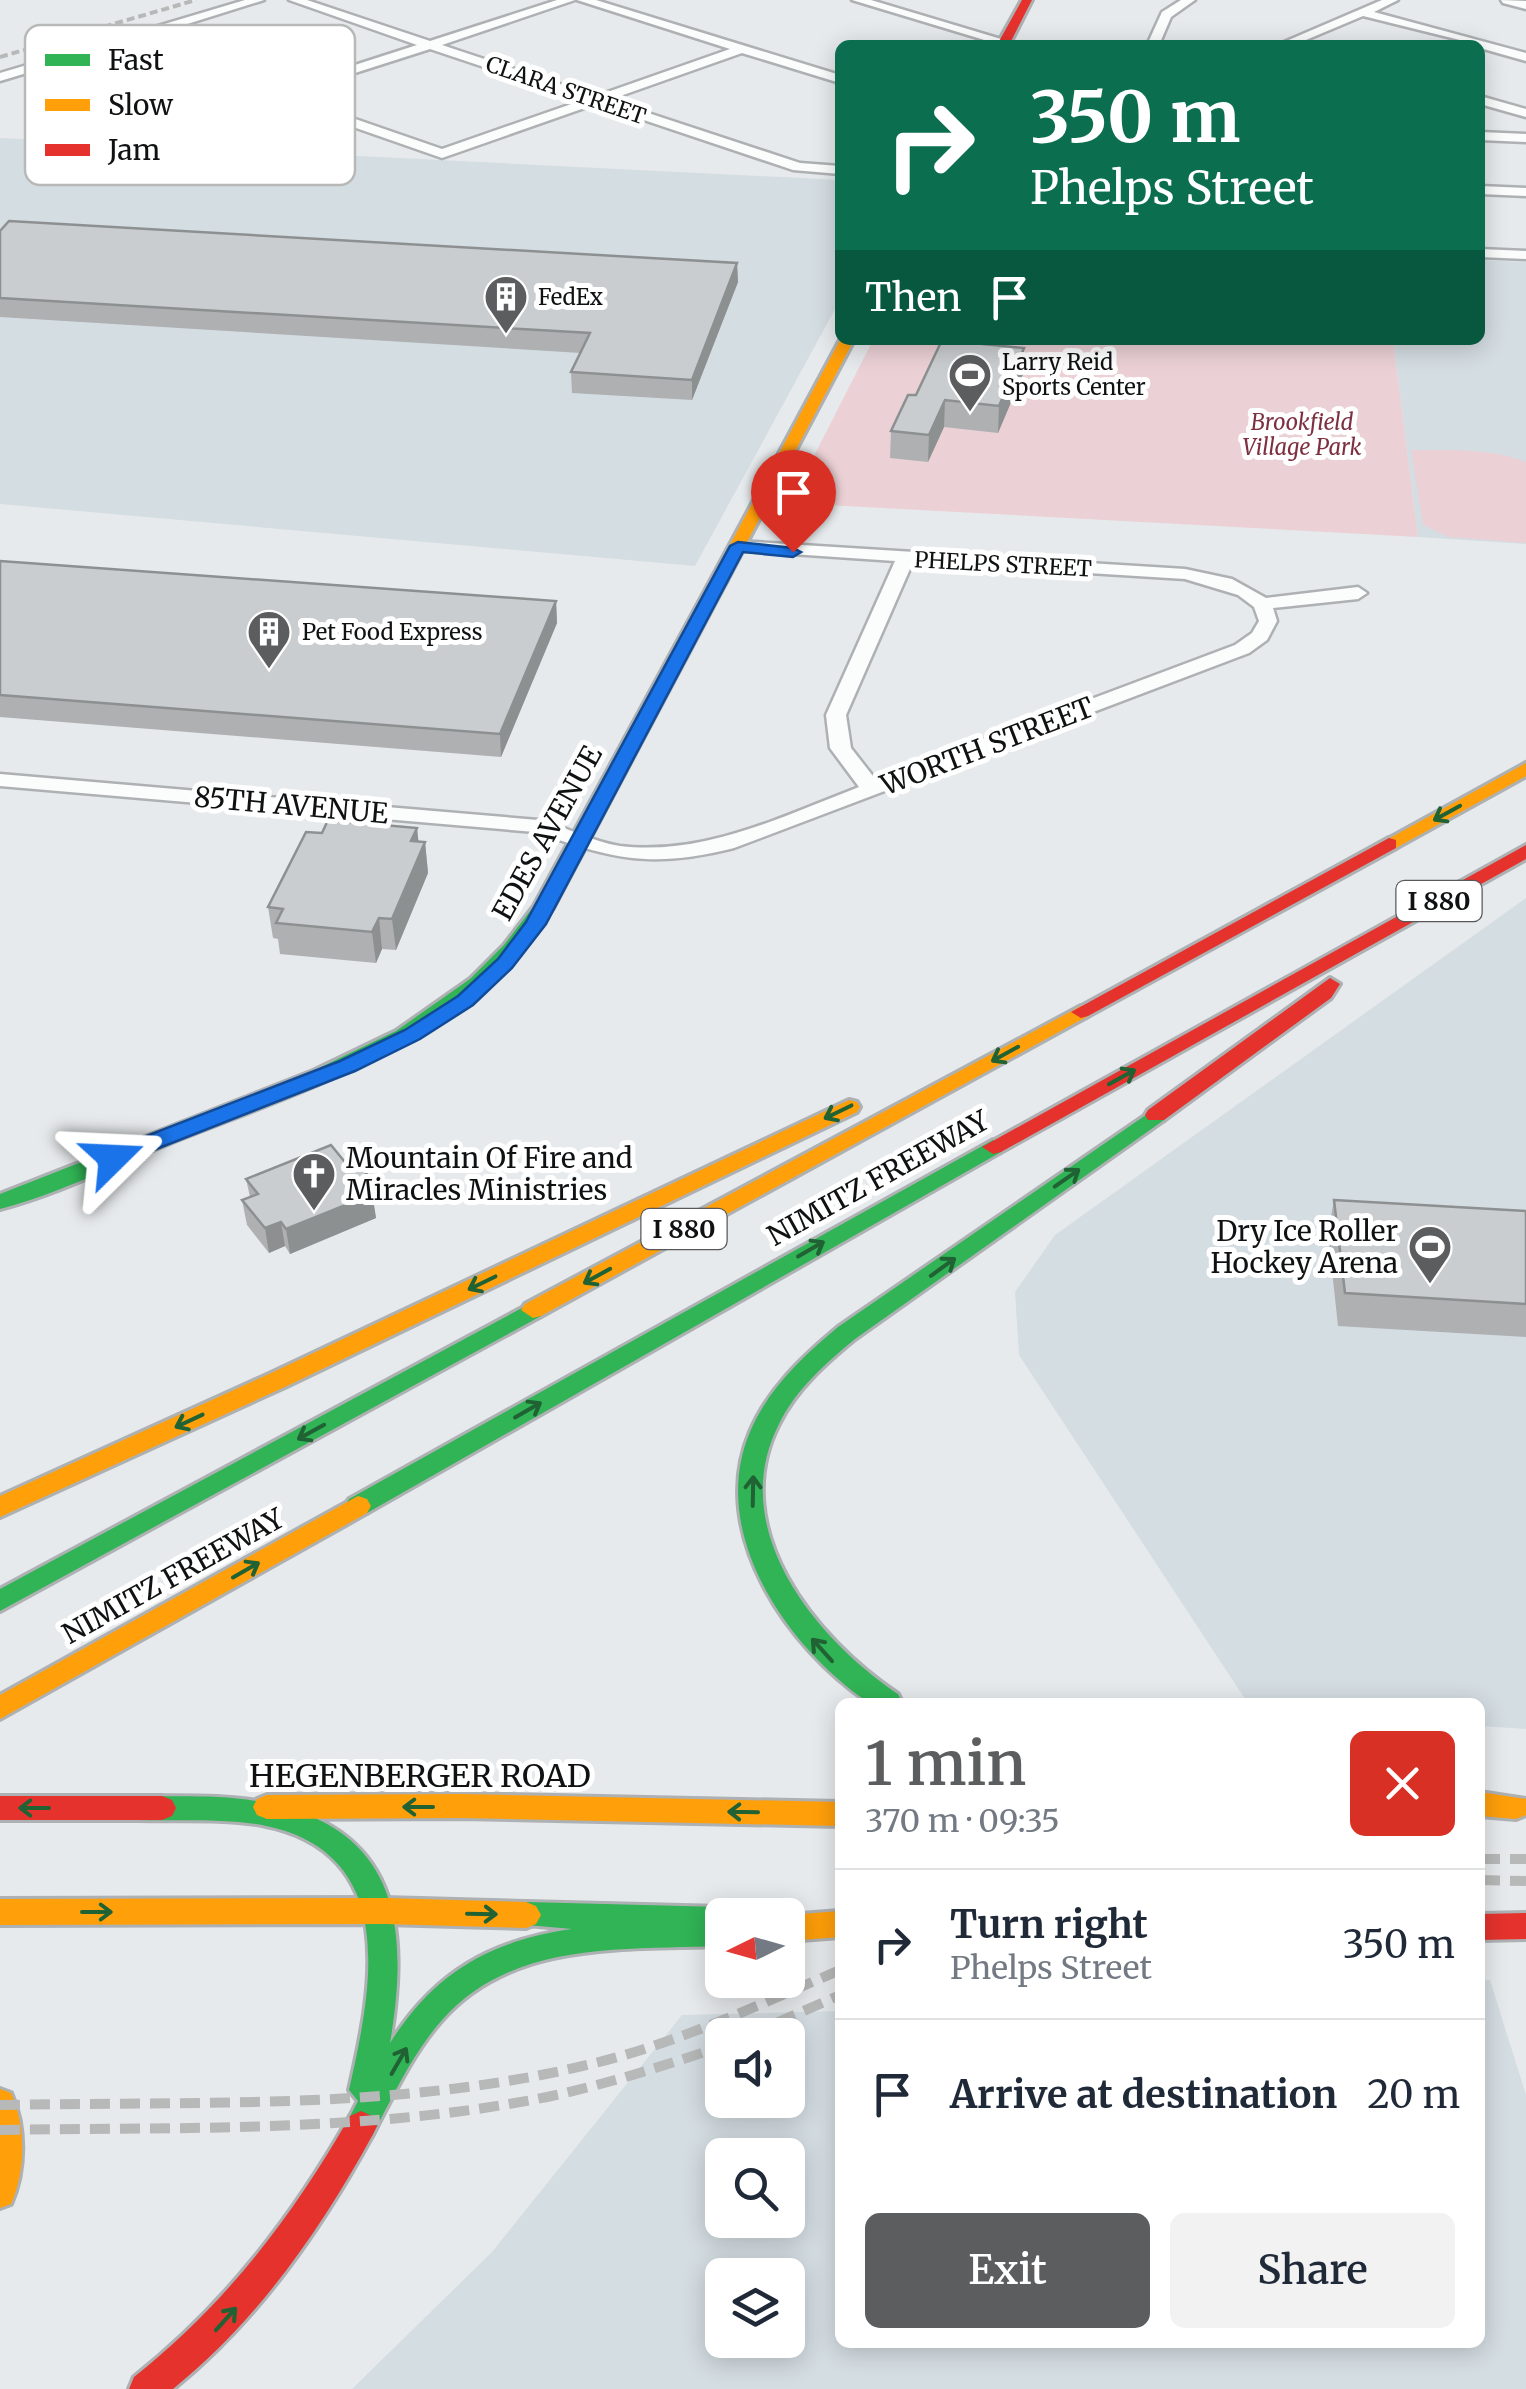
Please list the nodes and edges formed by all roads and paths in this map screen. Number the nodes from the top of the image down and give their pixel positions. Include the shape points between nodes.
1 (258, 0) edge
2 (294, 0) edge
3 (569, 0) edge
4 (583, 0) edge
5 (858, 0) edge
6 (1026, 0) edge
7 (1189, 0) edge
8 (1392, 0) edge
9 (1507, 0) edge
10 (1526, 5) edge
11 (1365, 13) junction
12 (174, 25) edge
13 (994, 40) edge
14 (1006, 40) edge
15 (1154, 40) edge
16 (1295, 40) edge
17 (1464, 40) edge
18 (431, 44) junction
19 (1485, 46) edge
20 (742, 49) junction
21 (1526, 57) edge
22 (355, 69) edge
23 (25, 70) edge
24 (0, 77) edge
25 (835, 77) edge
26 (596, 101) junction
27 (1485, 101) edge
28 (1526, 113) edge
29 (355, 124) edge
30 (1485, 136) edge
31 (1526, 138) edge
32 (835, 170) edge
33 (1485, 190) edge
34 (1526, 192) edge
35 (1485, 253) edge
36 (1526, 255) edge
37 (844, 345) edge
38 (738, 546) junction
39 (905, 559) junction
40 (1358, 593) dead end
41 (1262, 604) junction
42 (1526, 769) edge
43 (0, 780) edge
44 (874, 788) junction
45 (580, 840) junction
46 (1526, 851) edge
47 (1368, 857) junction
48 (1351, 951) junction
49 (921, 1072) dead end
50 (868, 1098) dead end
51 (0, 1202) edge
52 (0, 1507) edge
53 (0, 1601) edge
54 (161, 1618) junction
55 (882, 1698) edge
56 (0, 1708) edge
57 (44, 1710) dead end
58 (1485, 1806) edge
59 (0, 1808) edge
60 (139, 1808) junction
61 (1521, 1808) edge
62 (835, 1814) edge
63 (385, 1911) junction
64 (0, 1912) edge
65 (705, 1920) edge
66 (835, 1924) edge
67 (805, 1925) edge
68 (1526, 1926) edge
69 (1485, 1927) edge
70 (705, 1934) edge
71 (0, 2103) edge
72 (334, 2176) junction
73 (0, 2192) edge
74 (146, 2389) edge

1 - 12 street
2 - 18 street, CLARA STREET
3 - 18 street
4 - 20 street
5 - 13 street
6 - 14 main road
7 - 15 street via 1166,15
8 - 11 street
9 - 10 street
11 - 16 street
11 - 17 street
18 - 22 street
18 - 26 street, CLARA STREET
19 - 21 street
20 - 25 street
20 - 26 street
23 - 24 street
26 - 29 street via 442,154
26 - 32 street, CLARA STREET via 798,167
27 - 28 street
30 - 31 street
33 - 34 street
35 - 36 street
37 - 38 main road, EDES AVENUE
38 - 39 street, PHELPS STREET
38 - 45 main road, EDES AVENUE
39 - 41 street, PHELPS STREET via 1185,574 1232,584
39 - 44 street via 836,715 840,752
40 - 41 street
41 - 44 street, WORTH STREET via 1268,621 1242,649
42 -> 47 main road, NIMITZ FREEWAY / I 880
43 - 45 street, 85TH AVENUE via 538,826
44 - 45 street, WORTH STREET via 696,850 614,852
45 - 51 main road, EDES AVENUE via 536,924 505,964 412,1035
46 - 48 main road, NIMITZ FREEWAY / I 880
47 - 49 main road
47 -> 53 main road, NIMITZ FREEWAY / I 880
54 -> 48 main road, NIMITZ FREEWAY / I 880 via 896,1200
55 -> 48 main road via 824,1656 790,1610 764,1553 752,1509 753,1456 782,1392 833,1344 1324,994
50 -> 52 main road
54 - 56 main road, NIMITZ FREEWAY / I 880
54 - 57 main road
58 - 61 main road
60 -> 59 main road, HEGENBERGER ROAD
62 -> 60 main road, HEGENBERGER ROAD
60 - 63 main road via 277,1816 328,1836 360,1862
64 -> 63 main road
63 -> 65 main road
63 - 72 main road via 388,1961 380,2028 363,2100
66 - 67 main road
68 - 69 main road
72 -> 70 main road via 414,2035 444,1994 484,1964 547,1947
71 - 73 main road via 8,2126
74 -> 72 main road via 236,2308

